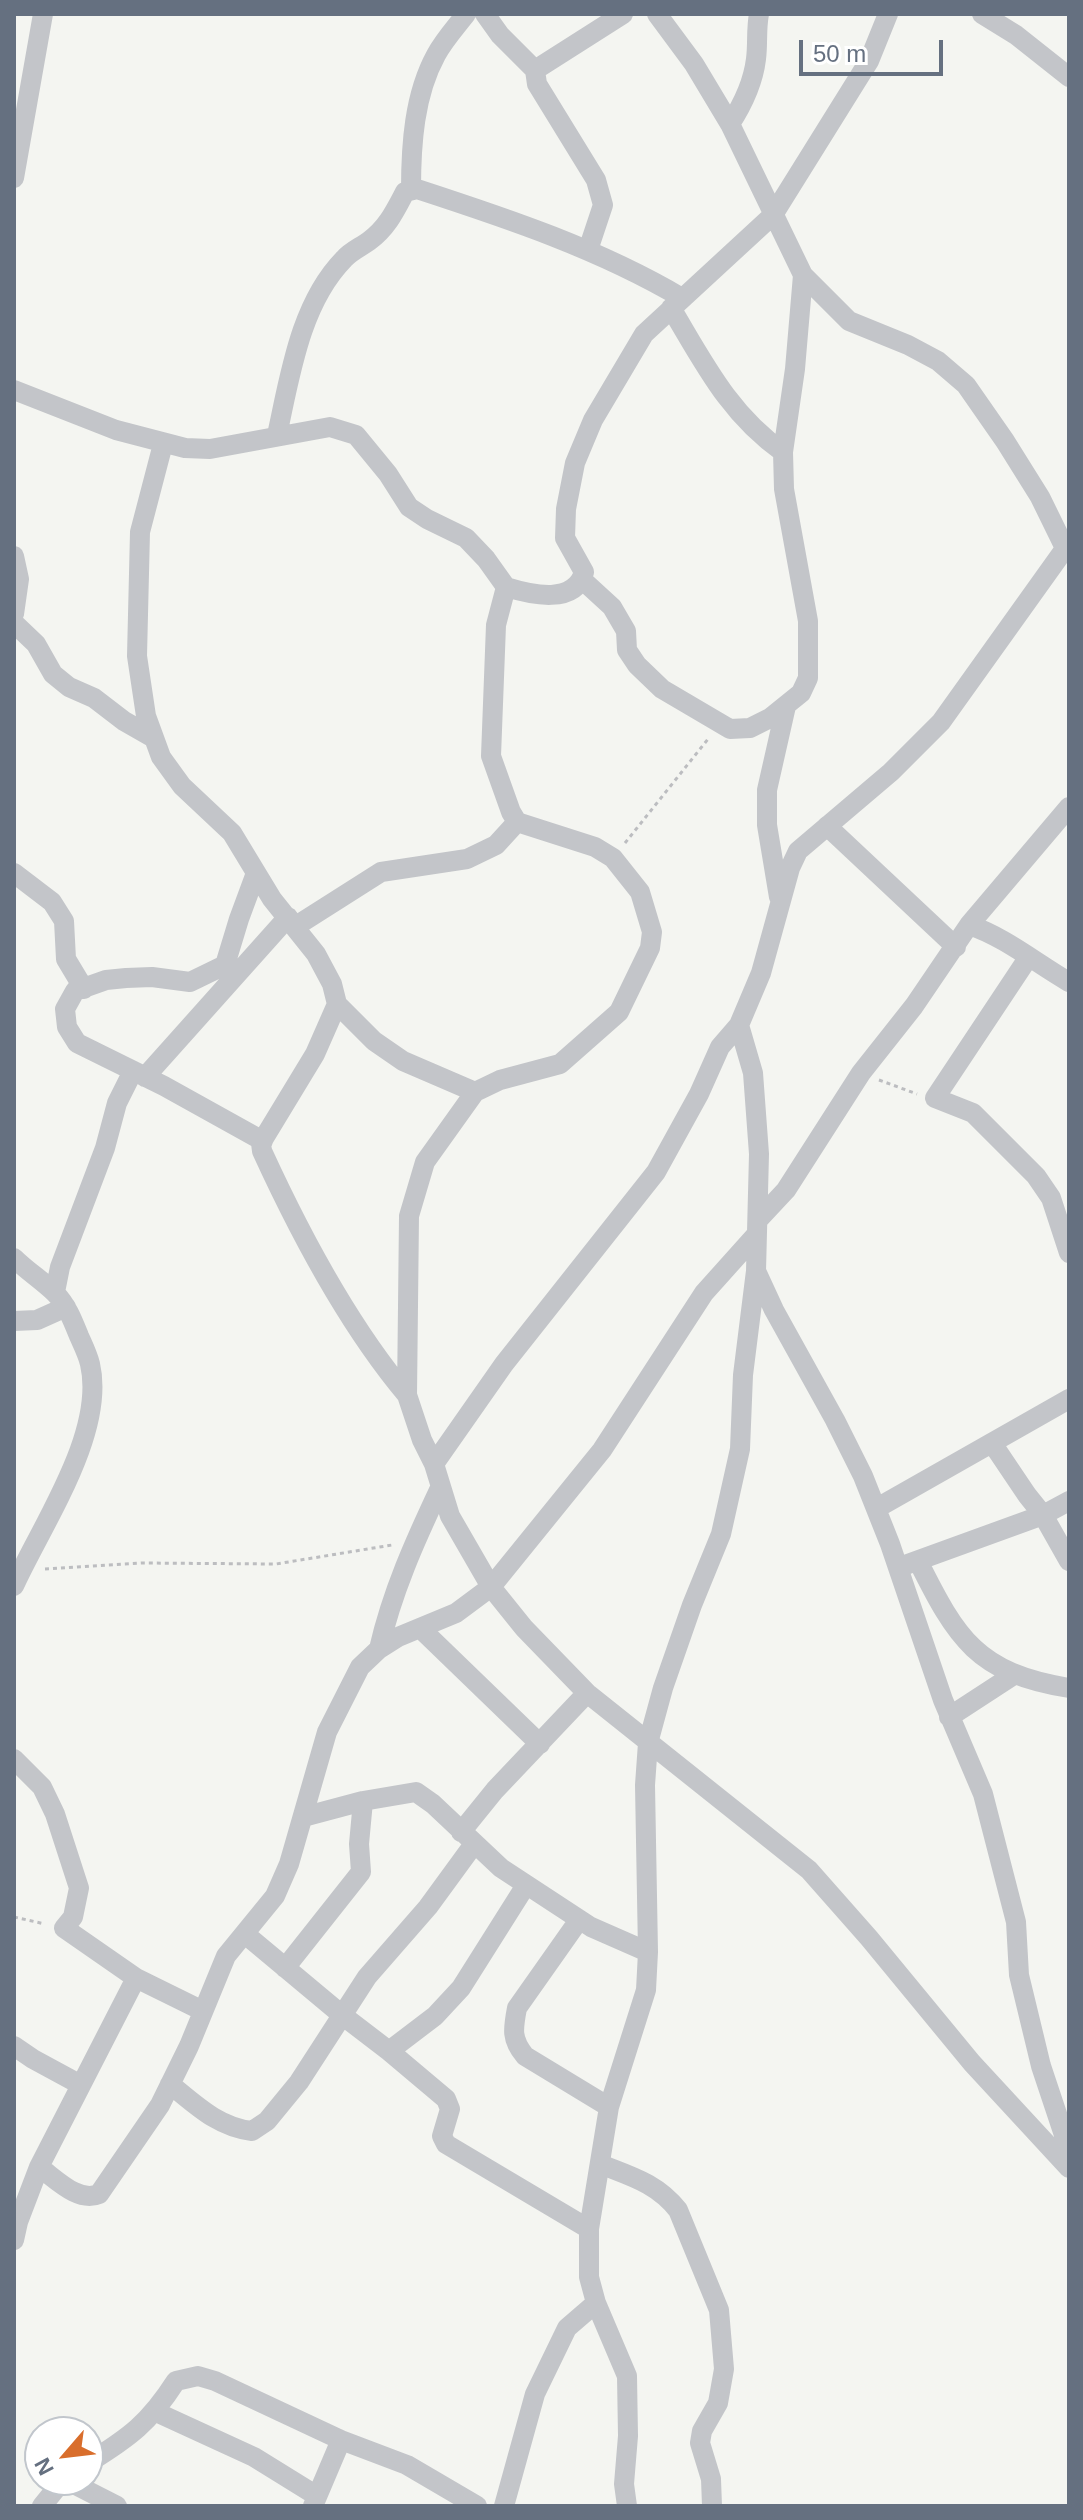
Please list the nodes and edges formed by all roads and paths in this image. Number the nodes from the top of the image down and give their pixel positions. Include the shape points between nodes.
1 (466, 14) edge
2 (485, 14) edge
3 (623, 14) edge
4 (657, 14) edge
5 (759, 14) edge
6 (888, 14) edge
7 (982, 14) edge
8 (46, 17) edge
9 (535, 70) junction
10 (1069, 77) edge
11 (730, 124) junction
12 (18, 125) edge
13 (14, 178) edge
14 (411, 190) junction
15 (773, 215) junction
16 (588, 250) junction
17 (803, 275) junction
18 (677, 303) junction
19 (14, 390) edge
20 (277, 435) junction
21 (163, 444) junction
22 (783, 452) junction
23 (1067, 545) edge
24 (14, 556) edge
25 (581, 582) junction
26 (506, 587) junction
27 (14, 614) edge
28 (14, 623) edge
29 (786, 706) junction
30 (720, 723) junction
31 (152, 737) junction
32 (1069, 807) edge
33 (517, 822) junction
34 (827, 826) junction
35 (613, 858) junction
36 (14, 873) edge
37 (256, 873) junction
38 (780, 901) junction
39 (292, 922) junction
40 (969, 925) junction
41 (956, 947) junction
42 (1028, 958) junction
43 (1069, 982) edge
44 (84, 989) junction
45 (337, 1004) junction
46 (739, 1025) junction
47 (861, 1073) junction
48 (139, 1074) junction
49 (475, 1092) junction
50 (935, 1098) junction
51 (263, 1141) junction
52 (1063, 1210) edge
53 (757, 1228) junction
54 (1069, 1253) edge
55 (14, 1258) edge
56 (756, 1271) junction
57 (60, 1300) junction
58 (14, 1321) edge
59 (407, 1395) junction
60 (1069, 1399) edge
61 (992, 1443) junction
62 (434, 1464) junction
63 (440, 1488) junction
64 (1069, 1501) edge
65 (877, 1508) junction
66 (1043, 1515) junction
67 (415, 1541) junction
68 (918, 1561) junction
69 (1069, 1561) edge
70 (20, 1565) edge
71 (896, 1568) junction
72 (491, 1587) junction
73 (420, 1628) junction
74 (379, 1649) junction
75 (1015, 1674) junction
76 (1069, 1688) edge
77 (587, 1693) junction
78 (949, 1717) junction
79 (648, 1743) junction
80 (540, 1744) junction
81 (14, 1759) edge
82 (363, 1801) junction
83 (303, 1817) junction
84 (467, 1838) junction
85 (526, 1885) junction
86 (14, 1917) edge
87 (579, 1920) junction
88 (64, 1928) junction
89 (245, 1934) junction
90 (648, 1952) junction
91 (285, 1968) junction
92 (136, 1978) junction
93 (203, 2011) junction
94 (342, 2015) junction
95 (14, 2046) edge
96 (389, 2051) junction
97 (170, 2084) junction
98 (81, 2085) junction
99 (609, 2107) junction
100 (1069, 2150) edge
101 (600, 2164) junction
102 (39, 2167) junction
103 (1069, 2168) edge
104 (15, 2229) edge
105 (589, 2229) junction
106 (596, 2303) junction
107 (156, 2412) junction
108 (341, 2440) junction
109 (104, 2452) edge
110 (97, 2496) edge
111 (315, 2501) edge
112 (117, 2506) edge
113 (477, 2506) edge
114 (504, 2506) edge
115 (627, 2506) edge
116 (712, 2506) edge

1 - 14 street via 436,54 423,86 411,148
2 - 9 street
3 - 9 street
4 - 11 street
5 - 11 street via 751,85
6 - 15 street via 869,61
7 - 10 street
8 - 12 street
9 - 16 street via 537,84 596,180 603,205
11 - 15 street
12 - 13 street
14 - 16 street via 531,226
14 - 20 street via 389,223 346,257 324,287 306,321
15 - 17 street
15 - 18 street
16 - 18 street via 638,272
17 - 22 street
17 - 23 street via 849,321 938,361 966,385
18 - 22 street via 729,404
18 - 25 street via 629,356 575,463 565,538 584,572
19 - 21 street
20 - 21 street via 210,449
20 - 26 street via 330,427 356,435 409,507 466,538
21 - 31 street via 140,532 137,593 137,656
22 - 29 street via 784,489 808,621 808,678
23 - 34 street via 941,722
24 - 27 street via 19,579
25 - 26 street via 570,592 552,594
25 - 30 street via 612,607 637,665 662,689
26 - 33 street via 496,625 491,756
28 - 31 street via 36,644 53,674
29 - 30 street via 750,728 730,729
29 - 38 street via 767,790 767,825
30 - 35 path
31 - 37 street via 182,786 232,833
32 - 40 street
33 - 35 street
33 - 39 street via 496,845 467,859 381,872
34 - 38 street via 798,851
34 - 41 street
35 - 49 street via 640,892 652,932 650,948 619,1012 560,1064
36 - 44 street via 52,902 64,921 66,959
37 - 39 street
37 - 44 street via 225,965 190,982 126,978
38 - 46 street via 761,973
39 - 45 street via 316,954
39 - 48 street
40 - 41 street
40 - 42 street
41 - 47 street
42 - 43 street
42 - 50 street
44 - 48 street via 75,991 65,1009 67,1027 77,1043
45 - 49 street via 403,1061
45 - 51 street via 315,1054
46 - 53 street via 753,1073
46 - 62 street via 720,1047 656,1172 504,1364
47 - 50 path
47 - 53 street
48 - 51 street
48 - 57 street via 117,1103 60,1267
49 - 59 street via 425,1162 409,1216
50 - 52 street via 973,1113
51 - 59 street via 264,1156 326,1273 382,1367
52 - 54 street
53 - 56 street
53 - 72 street via 704,1293 602,1450
55 - 57 street
56 - 65 street
56 - 79 street via 740,1449 721,1534
57 - 58 street via 37,1320
57 - 70 street via 91,1365 90,1411 77,1463
59 - 62 street
60 - 61 street
61 - 65 street
61 - 66 street
62 - 63 street
63 - 67 street
63 - 72 street
64 - 66 street
65 - 71 street
66 - 68 street
66 - 69 street
67 - 70 path via 276,1564
67 - 74 street via 389,1606
68 - 71 street
68 - 75 street via 964,1641
71 - 78 street
72 - 73 street via 456,1613
72 - 77 street
73 - 74 street
73 - 80 street
74 - 83 street via 360,1667 327,1732
75 - 76 street
75 - 78 street
77 - 79 street
77 - 80 street
78 - 100 street via 983,1794 1016,1922 1019,1975
79 - 90 street
79 - 103 street via 809,1870 972,2063
80 - 84 street via 495,1790
81 - 88 street via 42,1787 79,1888 73,1917
82 - 83 street
82 - 84 street via 416,1792
82 - 91 street via 361,1872
83 - 89 street via 275,1896
84 - 85 street
84 - 94 street via 428,1907 367,1977
85 - 87 street
85 - 96 street via 461,1988
86 - 88 path
87 - 90 street
87 - 99 street via 517,2008 514,2043 525,2056
88 - 92 street
89 - 91 street
89 - 93 street via 226,1956
90 - 99 street via 646,1990
91 - 94 street
92 - 93 street
92 - 98 street
93 - 97 street
94 - 96 street
94 - 97 street via 299,2082 252,2131 220,2123
95 - 98 street
96 - 105 street via 446,2099 446,2144
97 - 102 street via 99,2194 83,2196
98 - 102 street
99 - 101 street
101 - 105 street
101 - 116 street via 652,2184 669,2198 719,2310 724,2369 718,2403 700,2443 711,2479
102 - 104 street
105 - 106 street via 589,2277
106 - 114 street via 567,2328 535,2394
106 - 115 street via 627,2376
107 - 108 street via 176,2381 198,2376
107 - 109 street
107 - 111 street via 254,2457
108 - 111 street
108 - 113 street via 407,2465
110 - 112 street

